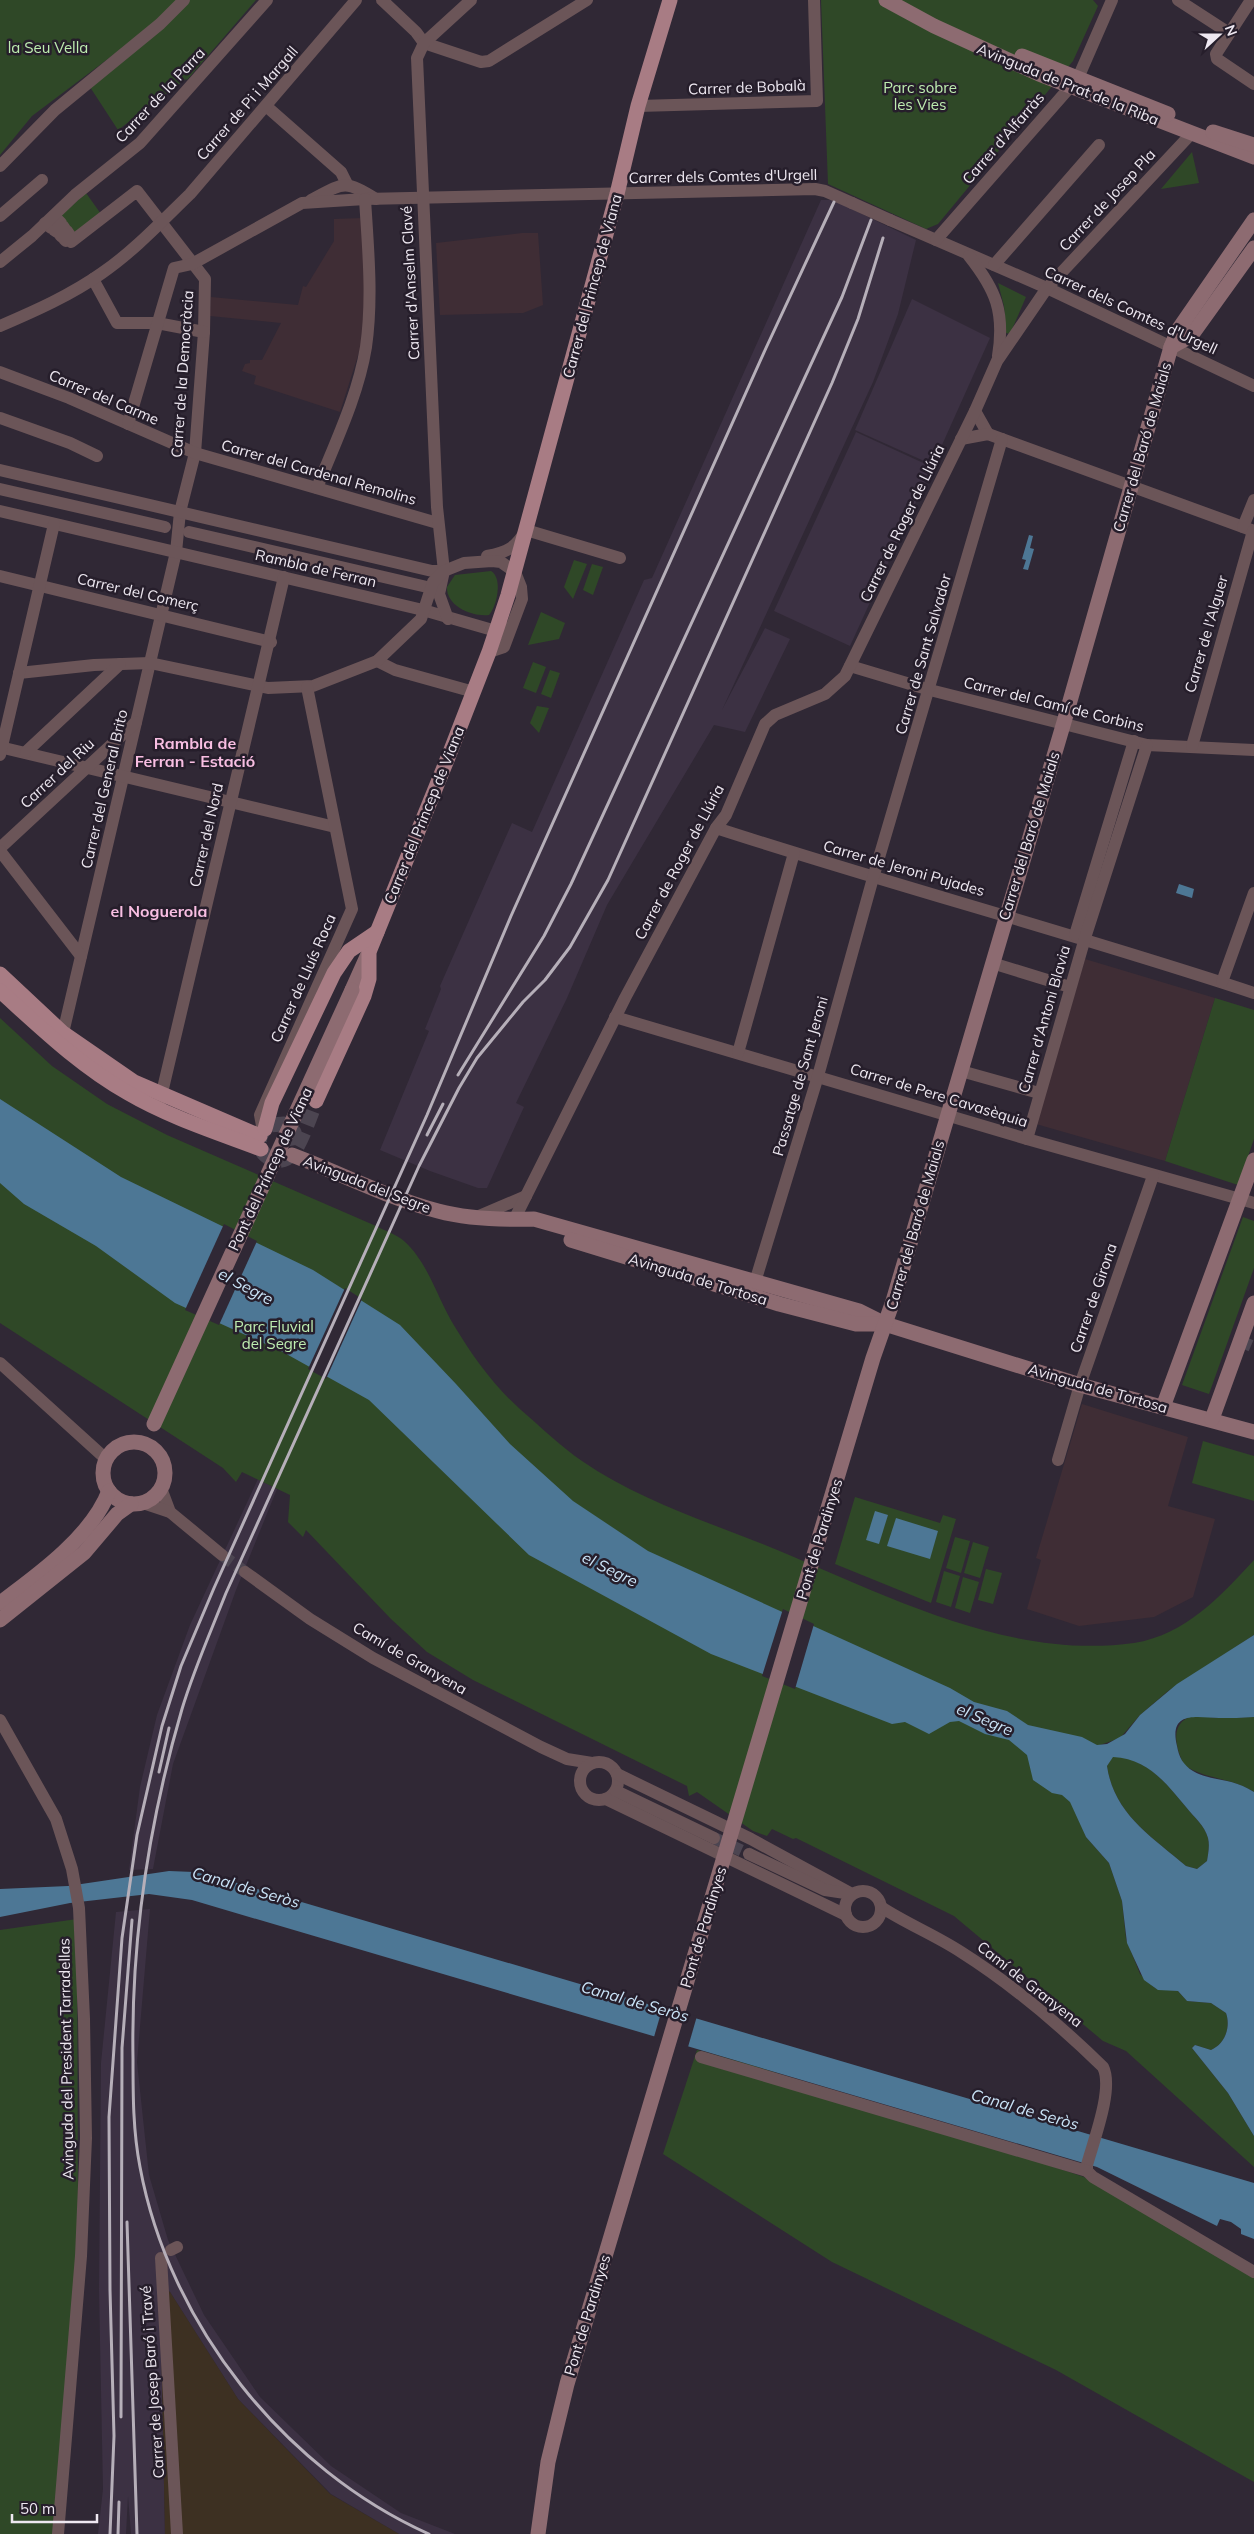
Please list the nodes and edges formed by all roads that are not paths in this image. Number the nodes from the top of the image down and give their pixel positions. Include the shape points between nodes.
1 (184, 0) edge
2 (267, 0) edge
3 (356, 0) edge
4 (382, 0) edge
5 (471, 0) edge
6 (587, 0) edge
7 (670, 0) edge
8 (814, 0) edge
9 (886, 0) edge
10 (906, 0) edge
11 (1112, 0) edge
12 (1178, 0) edge
13 (1251, 0) edge
14 (1230, 33) junction
15 (424, 43) junction
16 (1074, 82) junction
17 (1254, 84) edge
18 (266, 106) junction
19 (638, 106) junction
20 (1191, 134) junction
21 (1099, 145) dead end
22 (1254, 145) edge
23 (1254, 158) edge
24 (0, 166) edge
25 (42, 180) dead end
26 (347, 184) junction
27 (617, 194) junction
28 (371, 199) junction
29 (422, 199) junction
30 (307, 202) junction
31 (0, 216) edge
32 (1254, 220) edge
33 (45, 223) junction
34 (160, 223) junction
35 (936, 240) junction
36 (1254, 248) edge
37 (967, 254) junction
38 (0, 262) edge
39 (192, 264) junction
40 (994, 265) junction
41 (93, 279) junction
42 (1047, 288) junction
43 (157, 323) junction
44 (0, 326) edge
45 (204, 332) junction
46 (1171, 347) junction
47 (997, 361) junction
48 (0, 372) edge
49 (1254, 386) edge
50 (975, 411) junction
51 (0, 418) edge
52 (128, 424) junction
53 (988, 434) junction
54 (961, 439) junction
55 (1002, 439) junction
56 (195, 453) junction
57 (97, 456) dead end
58 (0, 470) edge
59 (1131, 486) junction
60 (317, 488) junction
61 (0, 489) edge
62 (1254, 500) edge
63 (0, 511) edge
64 (180, 512) junction
65 (436, 522) junction
66 (54, 524) junction
67 (165, 527) dead end
68 (526, 530) junction
69 (1250, 530) edge
70 (189, 532) dead end
71 (176, 552) junction
72 (620, 558) dead end
73 (473, 562) junction
74 (444, 572) junction
75 (514, 572) junction
76 (0, 576) edge
77 (284, 578) junction
78 (40, 586) junction
79 (427, 587) dead end
80 (423, 610) junction
81 (161, 614) junction
82 (448, 619) junction
83 (513, 626) junction
84 (496, 631) junction
85 (269, 641) junction
86 (489, 652) junction
87 (377, 661) junction
88 (150, 663) junction
89 (120, 664) junction
90 (850, 666) junction
91 (19, 673) junction
92 (258, 686) junction
93 (307, 687) junction
94 (930, 690) junction
95 (474, 692) junction
96 (136, 722) junction
97 (1064, 722) junction
98 (1141, 743) junction
99 (1192, 746) junction
100 (1, 750) edge
101 (1254, 750) edge
102 (26, 752) junction
103 (86, 769) junction
104 (124, 777) junction
105 (231, 802) junction
106 (335, 827) junction
107 (716, 828) junction
108 (0, 849) edge
109 (794, 853) junction
110 (873, 878) junction
111 (1254, 893) edge
112 (1006, 915) junction
113 (377, 932) junction
114 (1080, 937) junction
115 (369, 952) junction
116 (81, 956) junction
117 (992, 964) junction
118 (0, 974) edge
119 (358, 977) joint
120 (1222, 982) junction
121 (1070, 987) junction
122 (0, 991) edge
123 (1254, 993) edge
124 (615, 1017) junction
125 (64, 1032) junction
126 (738, 1053) junction
127 (961, 1071) junction
128 (818, 1076) junction
129 (1039, 1093) junction
130 (316, 1101) tunnel mouth
131 (160, 1102) junction
132 (948, 1114) junction
133 (262, 1136) junction
134 (1027, 1139) junction
135 (292, 1155) tunnel mouth
136 (1254, 1160) edge
137 (1153, 1176) junction
138 (526, 1196) junction
139 (1247, 1201) edge
140 (476, 1216) junction
141 (514, 1220) junction
142 (755, 1282) junction
143 (1254, 1303) edge
144 (885, 1324) junction
145 (0, 1363) edge
146 (1080, 1385) junction
147 (1163, 1407) junction
148 (1212, 1419) junction
149 (1254, 1432) edge
150 (146, 1444) junction
151 (106, 1459) junction
152 (1058, 1460) dead end
153 (161, 1488) junction
154 (109, 1492) junction
155 (137, 1503) junction
156 (170, 1512) junction
157 (222, 1555) tunnel mouth
158 (245, 1572) tunnel mouth
159 (0, 1603) edge
160 (0, 1620) edge
161 (0, 1720) edge
162 (567, 1759) junction
163 (592, 1763) junction
164 (617, 1774) junction
165 (580, 1780) junction
166 (616, 1790) junction
167 (606, 1799) junction
168 (733, 1825) junction
169 (714, 1838) tunnel mouth
170 (749, 1854) tunnel mouth
171 (724, 1856) junction
172 (825, 1890) junction
173 (852, 1894) junction
174 (879, 1913) junction
175 (846, 1914) junction
176 (702, 2057) dead end
177 (1087, 2168) junction
178 (170, 2252) dead end
179 (1254, 2272) edge
180 (58, 2534) edge
181 (178, 2534) edge
182 (538, 2534) edge

1 - 24 street via 160,24 55,110
2 - 33 street, Carrer de la Parra via 140,143 74,195
3 - 18 street, Carrer de Pi i Margall
4 - 15 street via 408,23
5 - 15 street
6 - 15 street via 488,61 481,62
7 - 19 main road, Carrer del Princep de Viana
8 - 19 street, Carrer de Bobalà via 817,101
9 - 16 main road, Avinguda de Prat de la Riba via 958,38
10 - 16 main road, Avinguda de Prat de la Riba
11 - 16 street, Carrer d'Alfarràs
12 - 14 street
13 - 14 street
14 - 17 street via 1216,54 1217,59
15 - 29 street, Carrer d'Anselm Clavé via 417,58
16 - 20 main road, Avinguda de Prat de la Riba
16 - 22 main road, Avinguda de Prat de la Riba
16 - 35 street, Carrer d'Alfarràs
18 - 26 street via 341,172
18 - 34 street, Carrer de Pi i Margall via 190,194
19 - 27 main road, Carrer del Princep de Viana
20 - 23 main road, Avinguda de Prat de la Riba
20 - 42 street, Carrer de Josep Pla
21 - 40 street
25 - 31 street
26 - 28 street via 357,187
26 - 30 street, Carrer dels Comtes d'Urgell
27 - 29 street, Carrer dels Comtes d'Urgell
27 - 35 street, Carrer dels Comtes d'Urgell, bridge via 815,189
27 - 68 main road, Carrer del Princep de Viana
28 - 29 street, Carrer dels Comtes d'Urgell
28 - 30 street, Carrer dels Comtes d'Urgell
28 - 60 street via 366,348 346,416
29 - 65 street, Carrer d'Anselm Clavé
30 - 39 street, Carrer dels Comtes d'Urgell
32 - 46 main road, Carrer del Baró de Maials via 1178,330
33 - 34 street, Carrer de la Democràcia via 51,228 58,220 61,223 54,230 56,232 63,226 65,229 60,235 62,237 67,231 69,234 64,239 69,238 71,242 137,191
33 - 38 street, Carrer de la Parra
34 - 39 street, Carrer de la Democràcia
34 - 41 street, Carrer de Pi i Margall
35 - 37 street, Carrer dels Comtes d'Urgell
36 - 46 main road, Carrer del Baró de Maials via 1191,336
37 - 40 street, Carrer dels Comtes d'Urgell
37 - 47 street, Carrer de Roger de Llúria via 985,276 998,301 1002,332
39 - 43 street, Carrer dels Comtes d'Urgell via 174,268
39 - 45 street, Carrer de la Democràcia via 205,279
40 - 42 street, Carrer dels Comtes d'Urgell
41 - 43 street via 117,322
41 - 44 street, Carrer de Pi i Margall via 54,302
42 - 46 street, Carrer dels Comtes d'Urgell
42 - 47 street, Carrer de Roger de Llúria
43 - 45 street
43 - 52 street
45 - 56 street, Carrer de la Democràcia
46 - 49 street, Carrer dels Comtes d'Urgell
46 - 59 main road, Carrer del Baró de Maials
47 - 50 street, Carrer de Roger de Llúria
48 - 52 street, Carrer del Carme
50 - 53 street
50 - 54 street, Carrer de Roger de Llúria
51 - 57 street
52 - 56 street, Carrer del Carme
53 - 54 street
53 - 55 street
54 - 90 street, Carrer de Roger de Llúria
55 - 59 street
55 - 94 street, Carrer de Sant Salvador
56 - 60 street, Carrer del Cardenal Remolins
56 - 64 street, Carrer de la Democràcia
58 - 64 street, Rambla de Ferran
59 - 69 street
59 - 97 main road, Carrer del Baró de Maials
60 - 65 street, Carrer del Cardenal Remolins
61 - 67 street
62 - 69 street, Carrer de l'Alguer
63 - 66 street, Rambla de Ferran
64 - 71 street
64 - 74 street, Rambla de Ferran via 432,572
65 - 74 street, Carrer d'Anselm Clavé
66 - 71 street, Rambla de Ferran
66 - 78 street
68 - 72 street
68 - 73 street via 510,550
68 - 75 main road, Carrer del Princep de Viana
69 - 99 street, Carrer de l'Alguer
70 - 79 street, Rambla de Ferran
71 - 77 street, Rambla de Ferran
71 - 81 street, Carrer del General Brito
73 - 74 street via 459,564
73 - 75 street via 498,562
74 - 80 street via 433,582
74 - 82 street via 440,594
75 - 83 street via 521,584 522,599
75 - 84 main road, Carrer del Princep de Viana
76 - 78 street, Carrer del Comerç
77 - 80 street, Rambla de Ferran
77 - 85 street
78 - 81 street, Carrer del Comerç
78 - 91 street
80 - 82 street, Rambla de Ferran
80 - 87 street via 421,619
81 - 85 street, Carrer del Comerç
81 - 88 street, Carrer del General Brito
82 - 84 street
83 - 84 street
83 - 86 street via 504,647
84 - 86 main road, Carrer del Princep de Viana
85 - 92 street, Carrer del Nord
86 - 95 main road, Carrer del Princep de Viana
87 - 93 street
87 - 95 street via 395,670
88 - 89 street
88 - 92 street
88 - 96 street, Carrer del General Brito
89 - 91 street
89 - 102 street
90 - 94 street, Carrer del Camí de Corbins
90 - 107 street, Carrer de Roger de Llúria via 845,676 825,694 767,720 726,815
91 - 100 street
92 - 93 street
92 - 105 street, Carrer del Nord
93 - 106 street, Carrer de Lluís Roca
94 - 97 street, Carrer del Camí de Corbins
94 - 110 street, Carrer de Sant Salvador
95 - 113 main road, Carrer del Princep de Viana
96 - 103 street, Carrer del Riu
96 - 104 street, Carrer del General Brito
97 - 98 street, Carrer del Camí de Corbins
97 - 112 main road, Carrer del Baró de Maials
98 - 99 street, Carrer del Camí de Corbins
98 - 114 street, Carrer d'Antoni Blavia
99 - 101 street, Carrer del Camí de Corbins
100 - 102 street
102 - 103 street
103 - 104 street
103 - 108 street, Carrer del Riu
104 - 105 street
104 - 116 street, Carrer del General Brito
105 - 106 street
105 - 131 street, Carrer del Nord
106 - 133 street, Carrer de Lluís Roca via 352,909 260,1115
107 - 109 street, Carrer de Jeroni Pujades
107 - 124 street, Carrer de Roger de Llúria
108 - 116 street
109 - 110 street, Carrer de Jeroni Pujades
109 - 126 street
110 - 112 street, Carrer de Jeroni Pujades
110 - 128 street, Passatge de Sant Jeroni
111 - 120 street
112 - 114 street, Carrer de Jeroni Pujades
112 - 117 main road, Carrer del Baró de Maials
113 - 115 main road, Carrer del Princep de Viana
113 - 133 main road via 349,951 334,973 272,1103
114 - 120 street, Carrer de Jeroni Pujades
114 - 121 street, Carrer d'Antoni Blavia
115 - 119 main road, Carrer del Princep de Viana
115 - 130 main road via 369,979 364,996
116 - 125 street, Carrer del General Brito
117 - 121 street
117 - 127 main road, Carrer del Baró de Maials
118 - 125 main road
119 - 150 main road, Pont del Príncep de Viana, bridge
120 - 123 street, Carrer de Jeroni Pujades
121 - 129 street, Carrer d'Antoni Blavia
122 - 131 main road via 94,1072
124 - 126 street, Carrer de Pere Cavasèquia
124 - 138 street, Carrer de Roger de Llúria
125 - 131 main road
126 - 128 street, Carrer de Pere Cavasèquia
127 - 129 street
127 - 132 main road, Carrer del Baró de Maials
128 - 132 street, Carrer de Pere Cavasèquia
128 - 142 street, Passatge de Sant Jeroni
129 - 134 street, Carrer d'Antoni Blavia
131 - 133 main road
132 - 134 street, Carrer de Pere Cavasèquia
132 - 144 main road, Carrer del Baró de Maials
134 - 137 street, Carrer de Pere Cavasèquia
135 - 140 main road, Avinguda del Segre via 412,1203
136 - 139 main road
137 - 139 street, Carrer de Pere Cavasèquia
137 - 146 street, Carrer de Girona
138 - 140 street
138 - 141 street, Carrer de Roger de Llúria
139 - 147 main road
140 - 141 main road, Avinguda de Tortosa
141 - 142 main road, Avinguda de Tortosa via 534,1219
141 - 144 main road, Avinguda de Tortosa via 538,1231 780,1304 856,1324
142 - 144 main road, Avinguda de Tortosa via 859,1312
143 - 148 main road
144 - 146 main road, Avinguda de Tortosa
144 - 168 main road, Pont de Pardinyes
145 - 151 street
146 - 147 main road, Avinguda de Tortosa
146 - 152 street, Carrer de Girona
147 - 148 main road, Avinguda de Tortosa
148 - 149 main road, Avinguda de Tortosa
150 - 151 main road via 126,1442 114,1448
150 - 153 main road via 160,1456 165,1469
151 - 154 main road via 103,1477
153 - 155 main road via 155,1496
153 - 156 street
154 - 155 main road via 119,1500
154 - 159 main road via 103,1507 75,1541
155 - 156 street
155 - 160 main road via 117,1514 84,1553
156 - 157 street
158 - 162 street, Camí de Granyena via 310,1619 373,1658
161 - 180 street, Avinguda del President Tarradellas via 56,1819 76,1884 79,1908 86,2138 81,2256
162 - 163 street, Camí de Granyena
162 - 165 street
163 - 164 street via 609,1765
163 - 165 street
164 - 166 street
164 - 168 street
165 - 167 street via 586,1795 595,1800
166 - 167 street
166 - 169 street
167 - 171 street
168 - 171 main road, Pont de Pardinyes
168 - 173 street
170 - 172 street
171 - 175 street
171 - 182 main road, Pont de Pardinyes via 560,2410 548,2462
172 - 173 street
172 - 175 street
173 - 174 street via 862,1890 873,1894
173 - 175 street via 845,1903
174 - 175 street via 868,1926 852,1924
174 - 177 street, Camí de Granyena via 901,1919 963,1953 1063,2028 1103,2067 1106,2091
176 - 177 street
177 - 179 street via 1097,2181
178 - 181 street, Carrer de Josep Baró i Travé

